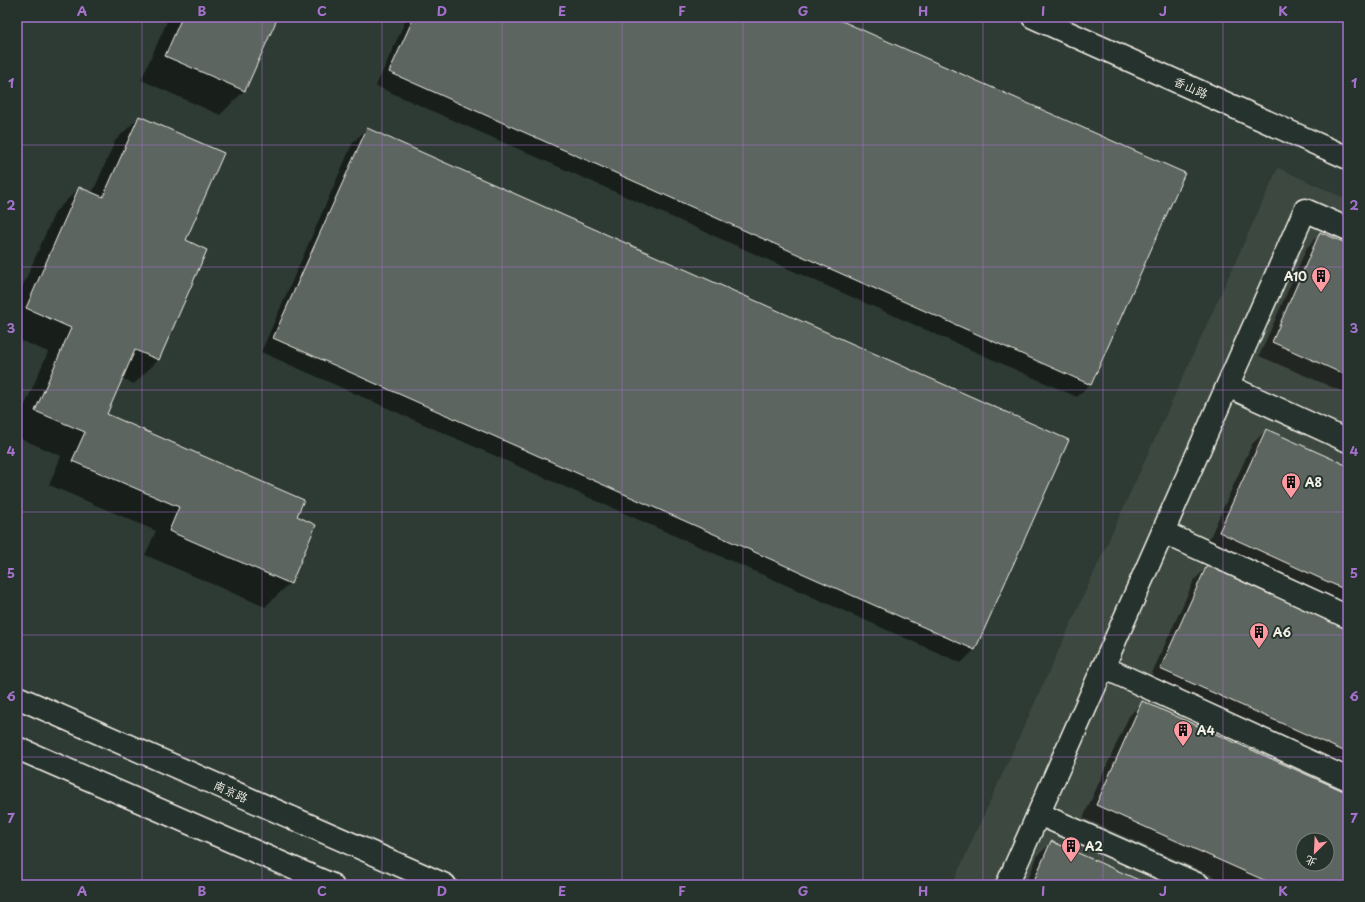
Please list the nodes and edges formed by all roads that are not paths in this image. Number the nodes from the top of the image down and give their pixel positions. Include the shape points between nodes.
1 (1033, 17) edge
2 (1348, 158) edge
3 (1348, 229) edge
4 (1228, 386) junction
5 (1348, 441) edge
6 (1163, 532) junction
7 (1348, 617) edge
8 (1103, 667) junction
9 (17, 697) edge
10 (17, 748) edge
11 (1348, 779) edge
12 (1038, 814) junction
13 (332, 885) edge
14 (445, 885) edge
15 (1007, 885) edge
16 (1199, 885) edge

1 - 2 main road, 香山路
3 - 4 main road via 1305,210
4 - 5 main road
4 - 6 main road
6 - 7 main road
6 - 8 main road
8 - 11 main road
8 - 12 main road
9 - 14 main road, 南京路
10 - 13 main road
12 - 15 main road
12 - 16 main road

